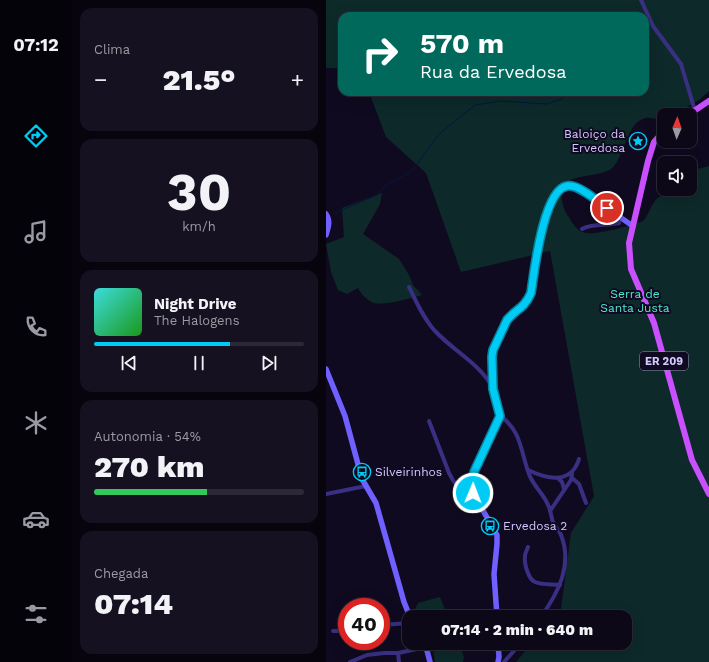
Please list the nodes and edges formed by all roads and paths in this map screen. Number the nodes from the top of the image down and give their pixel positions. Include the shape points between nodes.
1 (641, 0) edge
2 (647, 12) edge
3 (649, 17) edge
4 (709, 101) edge
5 (694, 108) edge
6 (697, 110) edge
7 (657, 139) edge
8 (326, 214) edge
9 (620, 218) junction
10 (633, 224) junction
11 (582, 229) dead end
12 (326, 235) edge
13 (408, 287) dead end
14 (326, 369) edge
15 (493, 389) junction
16 (500, 416) junction
17 (429, 421) dead end
18 (579, 459) dead end
19 (528, 470) junction
20 (572, 473) junction
21 (558, 478) junction
22 (572, 478) junction
23 (366, 486) junction
24 (564, 489) junction
25 (326, 494) edge
26 (709, 494) edge
27 (586, 503) dead end
28 (483, 510) junction
29 (550, 511) junction
30 (528, 547) dead end
31 (560, 585) junction
32 (407, 610) edge
33 (497, 610) edge
34 (546, 610) edge
35 (390, 624) edge
36 (402, 624) edge
37 (333, 631) dead end
38 (338, 631) edge
39 (412, 650) edge
40 (427, 650) edge
41 (498, 650) edge
42 (514, 650) edge
43 (398, 653) junction
44 (350, 662) edge
45 (398, 662) edge
46 (430, 662) edge
47 (498, 662) edge
48 (504, 662) edge

1 - 2 street
3 - 5 street via 681,64
4 - 6 main road
7 - 10 main road via 651,150
8 - 12 street via 329,219
9 - 10 street
9 - 11 street via 619,223 586,226
9 - 15 street via 578,188 566,186 556,195 541,232 528,301 507,320 493,350
10 - 26 main road, ER 209 via 629,243 631,269 654,322 692,460
13 - 15 street via 432,328 458,353 479,368
14 - 23 street via 346,416
15 - 16 street
16 - 19 street via 519,437
16 - 28 street via 474,472 471,486
17 - 28 street via 449,473
18 - 20 street
19 - 21 street via 547,478
19 - 29 street
20 - 21 street
20 - 22 street
21 - 24 street
22 - 24 street
22 - 27 street via 579,484
23 - 25 street
23 - 32 street via 376,503
24 - 29 street
28 - 33 street via 497,535 494,574
29 - 31 street via 565,550 564,572
30 - 31 street via 525,562 532,580
31 - 34 street
35 - 36 street
37 - 38 street
39 - 43 street
40 - 46 street
41 - 47 street
42 - 48 street
43 - 44 street via 367,655
43 - 45 street

